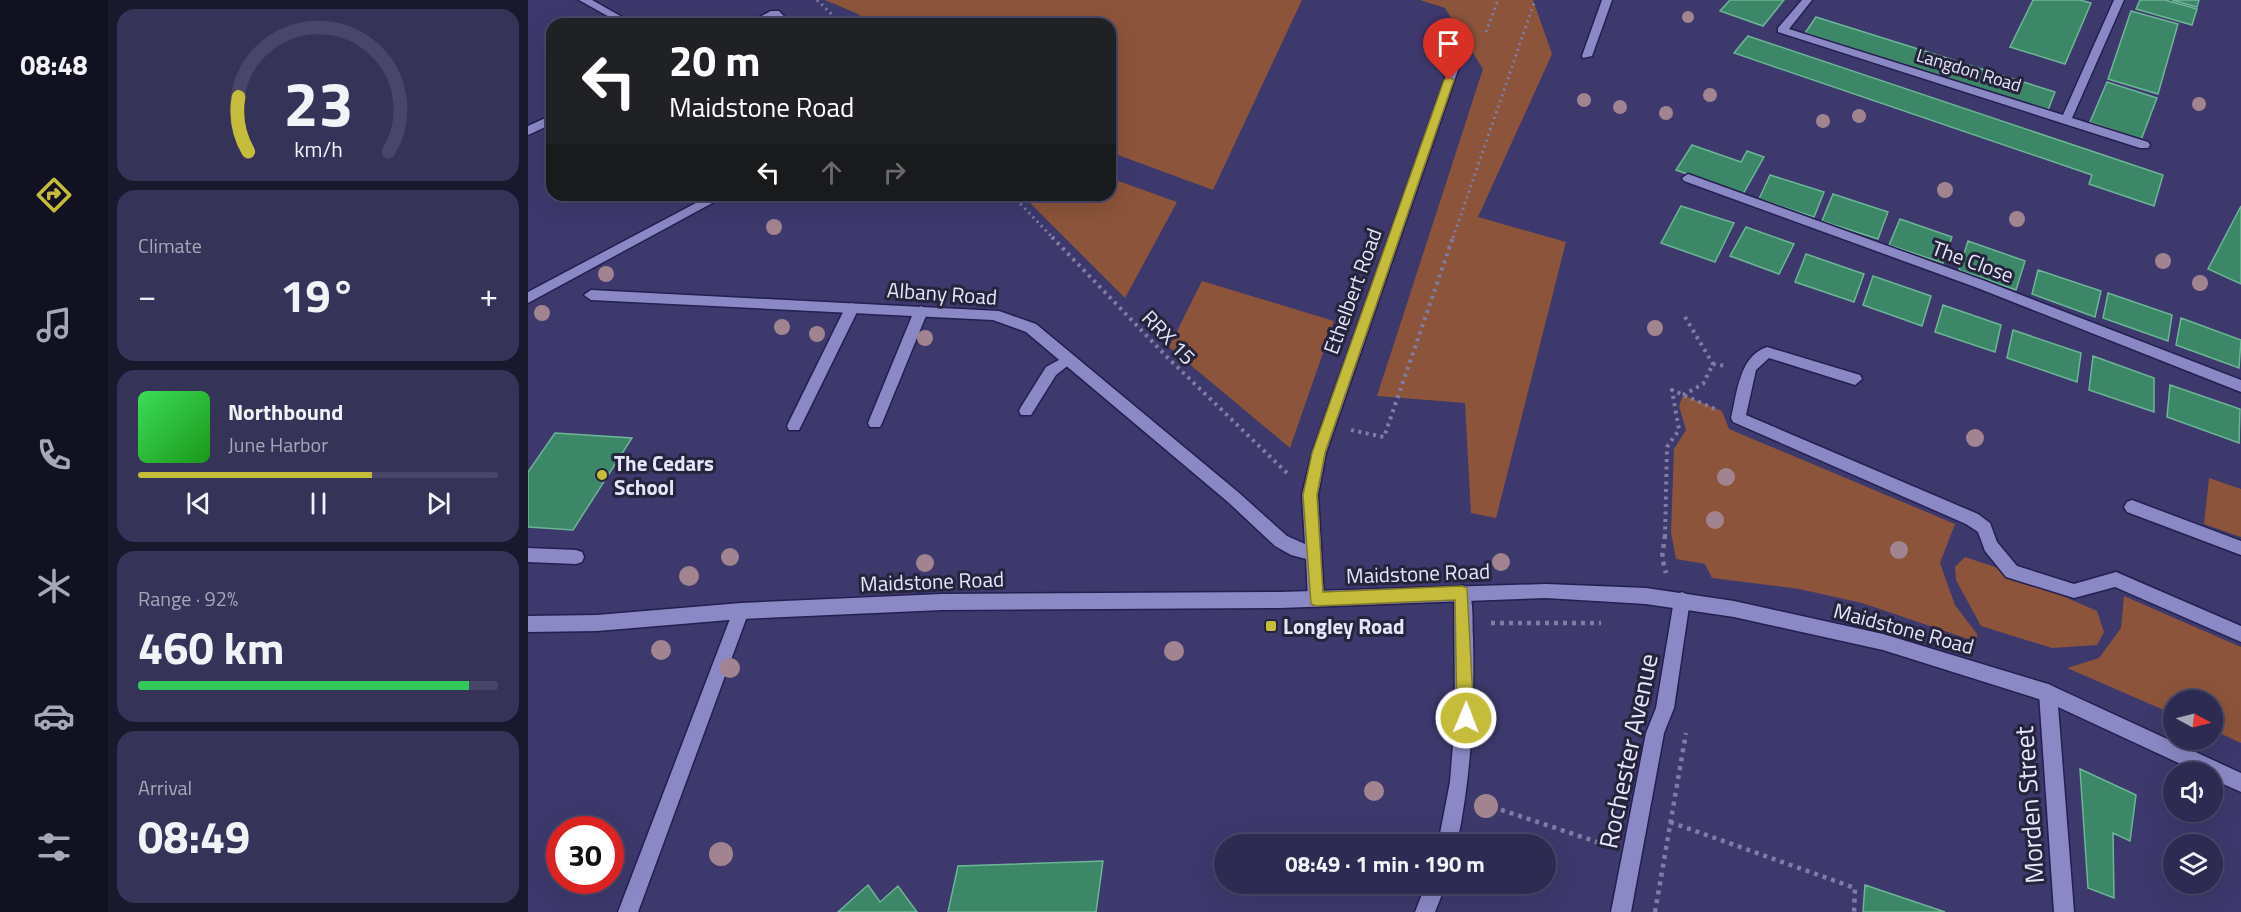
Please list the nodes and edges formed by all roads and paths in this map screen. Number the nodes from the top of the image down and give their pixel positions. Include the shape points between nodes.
1 (584, 0) edge
2 (818, 0) edge
3 (1534, 0) edge
4 (1607, 0) edge
5 (1807, 0) edge
6 (2120, 0) edge
7 (618, 18) edge
8 (764, 18) edge
9 (779, 18) edge
10 (836, 18) edge
11 (1464, 38) dead end
12 (1587, 56) dead end
13 (2067, 118) junction
14 (546, 122) edge
15 (528, 131) edge
16 (2144, 145) dead end
17 (1688, 178) dead end
18 (710, 201) edge
19 (1018, 201) edge
20 (591, 295) dead end
21 (528, 298) edge
22 (852, 308) junction
23 (921, 311) junction
24 (1685, 317) dead end
25 (1068, 360) junction
26 (1713, 364) junction
27 (1750, 368) junction
28 (1855, 379) dead end
29 (2241, 386) edge
30 (1683, 395) junction
31 (1026, 411) dead end
32 (1738, 418) junction
33 (875, 423) dead end
34 (794, 426) dead end
35 (1345, 439) dead end
36 (1310, 495) junction
37 (2132, 507) dead end
38 (2241, 548) edge
39 (1315, 554) junction
40 (528, 555) edge
41 (576, 557) dead end
42 (1462, 593) junction
43 (1316, 599) junction
44 (1677, 599) junction
45 (741, 611) junction
46 (1605, 623) dead end
47 (528, 624) edge
48 (1464, 630) junction
49 (2241, 634) edge
50 (2048, 693) junction
51 (1687, 728) dead end
52 (2241, 783) edge
53 (1484, 804) dead end
54 (1641, 811) junction
55 (1671, 822) junction
56 (1449, 834) edge
57 (1632, 854) junction
58 (1432, 894) edge
59 (628, 912) edge
60 (1425, 912) edge
61 (1621, 912) edge
62 (1655, 912) edge
63 (1854, 912) edge
64 (2064, 912) edge

1 - 7 street
2 - 10 path
3 - 35 path via 1384,437 1351,430
4 - 12 street
5 - 13 street, Langdon Road via 1782,30
6 - 13 street
8 - 9 street via 774,13
11 - 36 street, Ethelbert Road via 1318,453
13 - 16 street, Langdon Road
14 - 15 street
17 - 29 street, The Close via 1980,284
18 - 21 street
19 - 36 path, RRX 15 via 1168,358
20 - 22 street, Albany Road
22 - 23 street, Albany Road
22 - 34 street
23 - 25 street, Albany Road via 994,315 1031,328
23 - 33 street
24 - 26 path
25 - 31 street via 1051,371
25 - 39 street, Albany Road via 1281,541
26 - 27 path
26 - 30 path via 1710,379 1701,388
27 - 28 street via 1767,352
27 - 32 street
30 - 32 path
30 - 44 path via 1672,390 1679,430 1667,447 1662,558
32 - 49 street via 1972,519 1984,528 1991,546 2012,572 2074,591 2116,579
36 - 39 street, Ethelbert Road
37 - 38 street
39 - 43 street, Ethelbert Road
40 - 41 street
42 - 43 street, Maidstone Road
42 - 44 street, Maidstone Road via 1600,592
42 - 48 street
43 - 45 street, Maidstone Road via 1002,601
44 - 50 street, Maidstone Road via 1882,642
44 - 54 street, Rochester Avenue via 1680,624
45 - 47 street, Maidstone Road via 597,623
45 - 59 street
46 - 48 path via 1498,622 1490,623 1486,629
48 - 56 street via 1464,743
50 - 52 street, Maidstone Road
50 - 64 street, Morden Street
51 - 55 path
53 - 57 path
54 - 55 path
54 - 57 street, Rochester Avenue
55 - 62 path
55 - 63 path via 1855,888
57 - 61 street, Rochester Avenue
58 - 60 street

